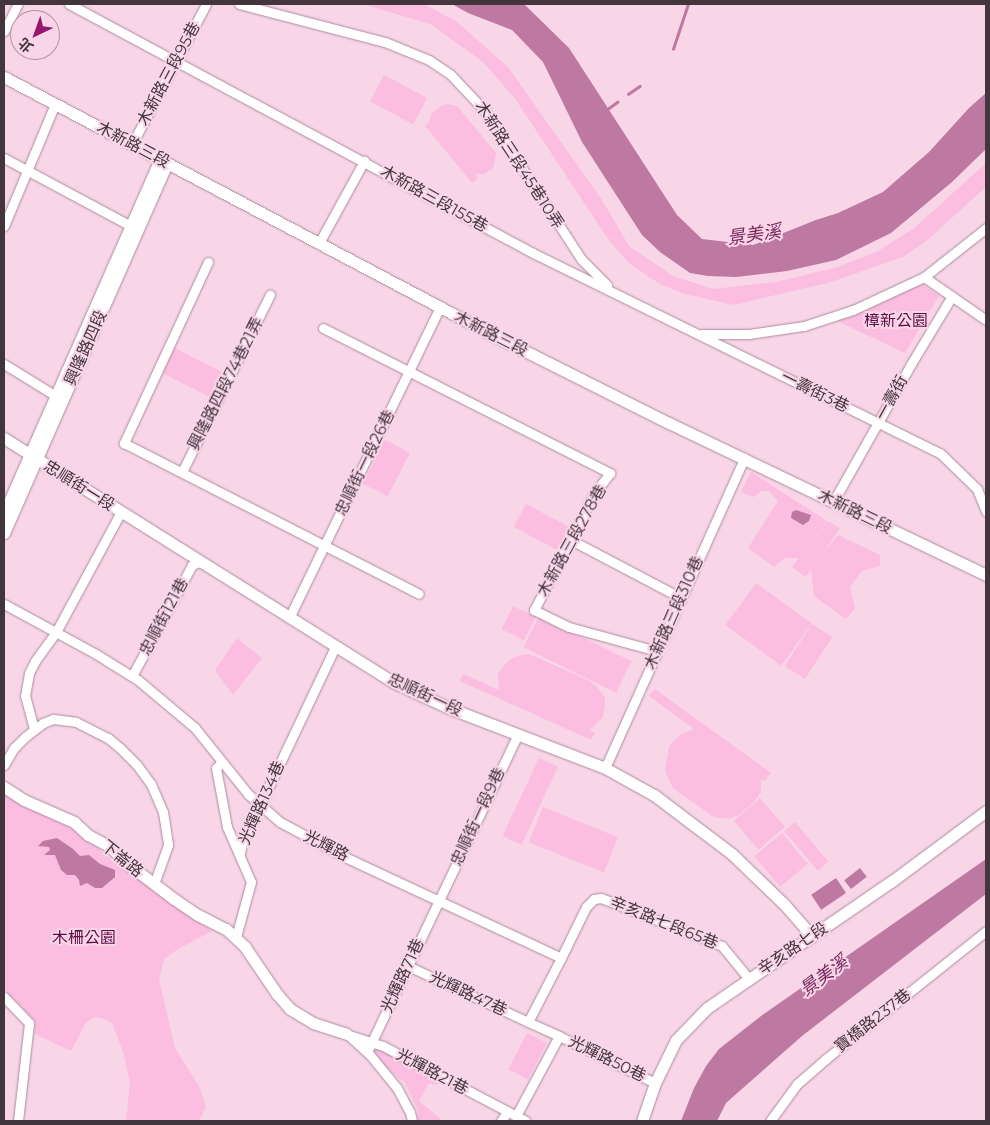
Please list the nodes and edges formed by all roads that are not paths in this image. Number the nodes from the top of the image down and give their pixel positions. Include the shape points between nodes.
1 (18, 4) edge
2 (70, 4) edge
3 (206, 4) edge
4 (239, 4) edge
5 (4, 31) edge
6 (176, 60) junction
7 (4, 77) edge
8 (55, 104) junction
9 (132, 144) junction
10 (4, 158) edge
11 (164, 161) junction
12 (364, 161) junction
13 (27, 171) junction
14 (4, 226) edge
15 (131, 226) junction
16 (986, 228) edge
17 (319, 243) junction
18 (208, 262) dead end
19 (924, 277) junction
20 (617, 293) junction
21 (270, 295) dead end
22 (952, 296) junction
23 (440, 307) junction
24 (986, 320) edge
25 (322, 328) dead end
26 (695, 332) junction
27 (4, 364) edge
28 (409, 372) junction
29 (56, 396) junction
30 (879, 422) junction
31 (4, 438) edge
32 (33, 457) junction
33 (744, 458) junction
34 (182, 472) junction
35 (833, 502) junction
36 (986, 511) edge
37 (7, 512) edge
38 (121, 512) junction
39 (4, 533) edge
40 (571, 540) junction
41 (325, 545) junction
42 (199, 562) junction
43 (986, 575) edge
44 (419, 594) dead end
45 (681, 598) junction
46 (4, 604) edge
47 (290, 618) junction
48 (56, 632) junction
49 (335, 647) junction
50 (657, 651) junction
51 (132, 676) junction
52 (34, 729) junction
53 (518, 734) junction
54 (222, 762) junction
55 (4, 765) edge
56 (604, 768) junction
57 (4, 787) edge
58 (260, 805) junction
59 (986, 811) edge
60 (240, 853) junction
61 (154, 884) junction
62 (439, 900) junction
63 (986, 931) edge
64 (812, 936) junction
65 (236, 937) junction
66 (561, 958) junction
67 (408, 966) junction
68 (749, 979) junction
69 (4, 997) edge
70 (528, 1022) junction
71 (346, 1034) junction
72 (559, 1036) junction
73 (372, 1041) junction
74 (367, 1052) junction
75 (655, 1083) junction
76 (507, 1112) junction
77 (516, 1116) junction
78 (18, 1121) edge
79 (412, 1121) edge
80 (501, 1121) edge
81 (526, 1121) edge
82 (642, 1121) edge
83 (770, 1121) edge

1 - 5 street
2 - 6 street
3 - 6 street, 木新路三段95巷
4 - 20 street, 木新路三段45巷10弄 via 385,42 429,60 450,74 485,110 582,259
6 - 9 street, 木新路三段95巷
6 - 12 street
7 - 8 main road, 木新路三段
8 - 9 main road, 木新路三段
8 - 13 street
9 - 11 main road, 木新路三段
10 - 13 street
11 - 15 main road, 興隆路四段
11 - 17 main road, 木新路三段
11 - 32 main road, 興隆路四段
12 - 17 street, 木新路三段155巷
12 - 20 street, 木新路三段155巷 via 533,253
13 - 14 street
13 - 15 street
15 - 29 main road, 興隆路四段
16 - 19 street
17 - 23 main road, 木新路三段
18 - 34 street via 124,443
19 - 22 street
19 - 26 street via 853,310 804,326 749,334
20 - 26 street, 一壽街3巷
21 - 34 street, 興隆路四段74巷21弄
22 - 24 street
22 - 30 street, 一壽街
23 - 28 street, 忠順街一段26巷
23 - 33 main road, 木新路三段
25 - 28 street
26 - 30 street, 一壽街3巷
27 - 29 street
28 - 40 street, 木新路三段278巷 via 610,473 595,492
28 - 41 street, 忠順街一段26巷
29 - 32 main road, 興隆路四段
30 - 35 street, 一壽街
30 - 36 street, 一壽街3巷 via 940,453 978,489
31 - 32 main road, 忠順街一段
32 - 37 main road, 興隆路四段
32 - 38 main road, 忠順街一段
33 - 35 main road, 木新路三段
33 - 45 street, 木新路三段310巷
34 - 41 street
35 - 43 main road, 木新路三段
37 - 39 main road, 興隆路四段
38 - 42 main road, 忠順街一段
38 - 48 street
40 - 45 street
40 - 50 street, 木新路三段278巷 via 534,610 569,627
41 - 44 street
41 - 47 street, 忠順街一段26巷
42 - 47 main road, 忠順街一段
42 - 51 street, 忠順街121巷 via 192,565
45 - 50 street, 木新路三段310巷
46 - 48 street, 光輝路
47 - 49 main road, 忠順街一段
48 - 51 street, 光輝路
48 - 52 street via 35,661 27,682 26,705
49 - 53 main road, 忠順街一段 via 425,698
49 - 58 street, 光輝路134巷
50 - 56 street, 木新路三段310巷
51 - 54 street, 光輝路 via 195,728
52 - 55 street via 14,748
52 - 61 street via 53,719 76,722 108,738 137,764 164,812 168,845
53 - 56 main road, 忠順街一段
53 - 62 street, 忠順街一段9巷
54 - 58 street, 光輝路
54 - 60 street via 216,768 227,827
56 - 64 main road, 忠順街一段 via 654,795 709,835 756,876
57 - 61 main road, 下崙路 via 24,800 64,816 88,835 104,842
58 - 60 street, 光輝路134巷
58 - 62 street, 光輝路 via 280,822 310,839
59 - 64 main road, 辛亥路七段 via 903,874
60 - 65 street via 251,882
61 - 65 main road, 下崙路
62 - 66 street, 光輝路
62 - 67 street, 光輝路71巷
63 - 83 street, 寶橋路237巷 via 797,1084
64 - 68 main road, 辛亥路七段
65 - 71 main road, 下崙路 via 290,1008 313,1023
66 - 68 street, 辛亥路七段65巷 via 586,907 594,899 608,900 714,941 728,951
66 - 70 street
67 - 70 street, 光輝路47巷
67 - 73 street, 光輝路71巷
68 - 75 main road, 辛亥路七段 via 690,1024 676,1040
69 - 78 street via 29,1023
70 - 72 street
71 - 73 street, 光輝路21巷
71 - 74 street, 下崙路
72 - 75 street, 光輝路50巷
72 - 77 street
73 - 74 street, 光輝路71巷
73 - 76 street, 光輝路21巷
74 - 79 street, 下崙路 via 397,1088
75 - 82 main road, 辛亥路七段
76 - 77 street, 光輝路21巷
76 - 80 street
77 - 81 street

